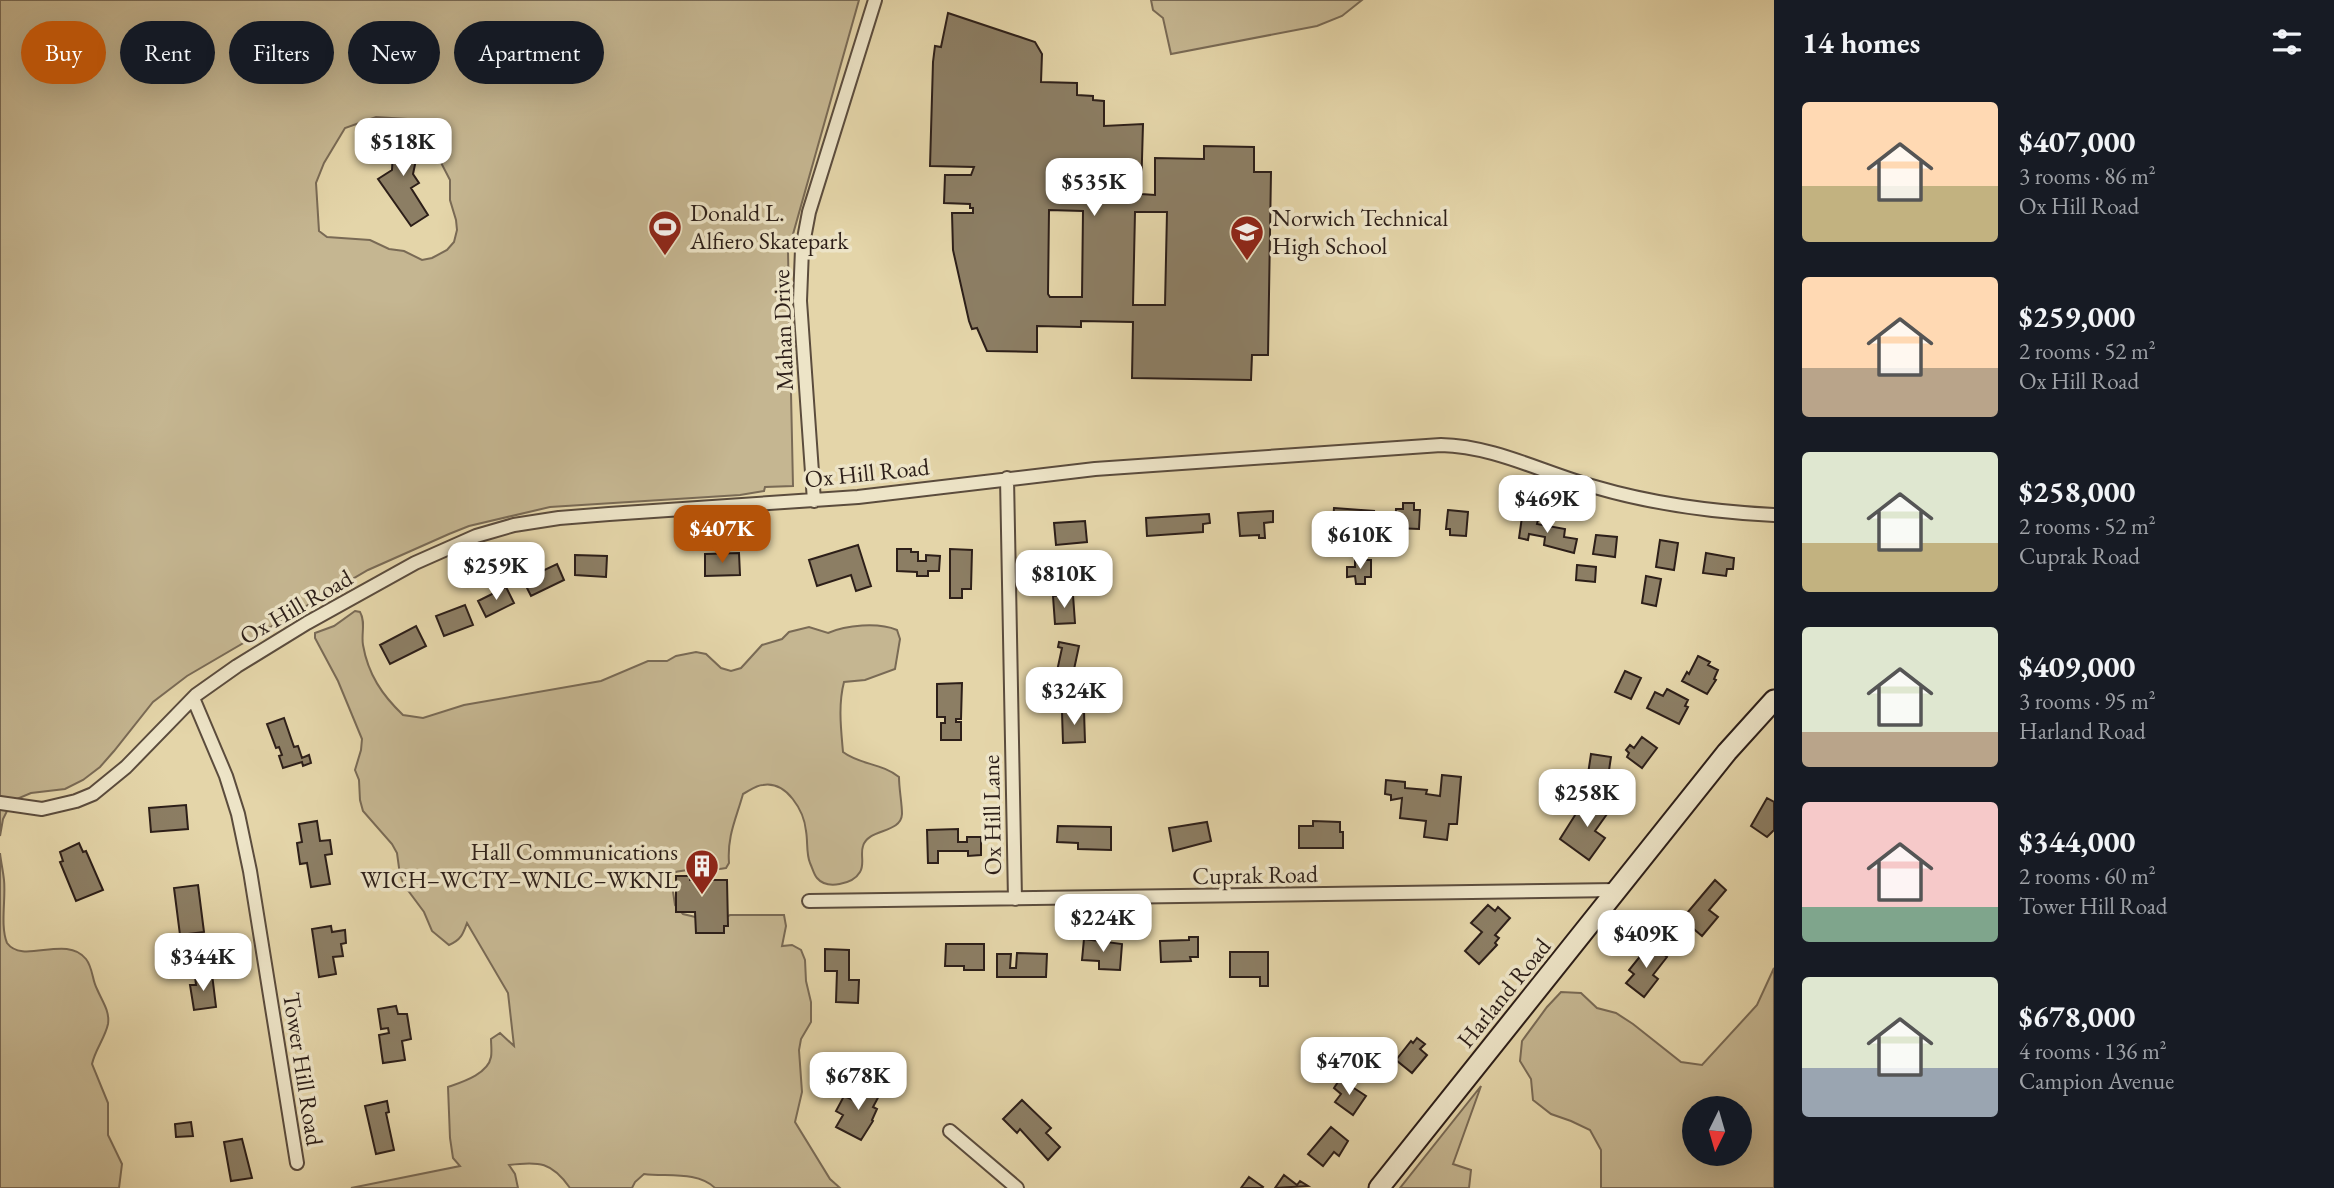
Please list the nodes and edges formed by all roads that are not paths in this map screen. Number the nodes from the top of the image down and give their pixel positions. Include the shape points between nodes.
1 (875, 0) edge
2 (1007, 478) junction
3 (814, 501) junction
4 (1774, 515) edge
5 (193, 698) junction
6 (1774, 700) edge
7 (0, 803) edge
8 (1617, 890) junction
9 (1015, 900) junction
10 (809, 901) dead end
11 (950, 1131) dead end
12 (298, 1163) dead end
13 (1017, 1188) edge
14 (1379, 1188) edge

1 - 3 street, Mahan Drive via 809,212 802,249 800,301
2 - 3 street, Ox Hill Road
2 - 4 street, Ox Hill Road via 1452,445 1503,456 1636,498
2 - 9 street, Ox Hill Lane
3 - 5 street, Ox Hill Road via 559,518 492,531 415,563 332,608
5 - 7 street, Ox Hill Road via 93,794 42,808
5 - 12 street, Tower Hill Road via 238,814
6 - 8 main road, Harland Road
8 - 9 street, Cuprak Road
8 - 14 main road, Harland Road
9 - 10 street, Cuprak Road
11 - 13 street

